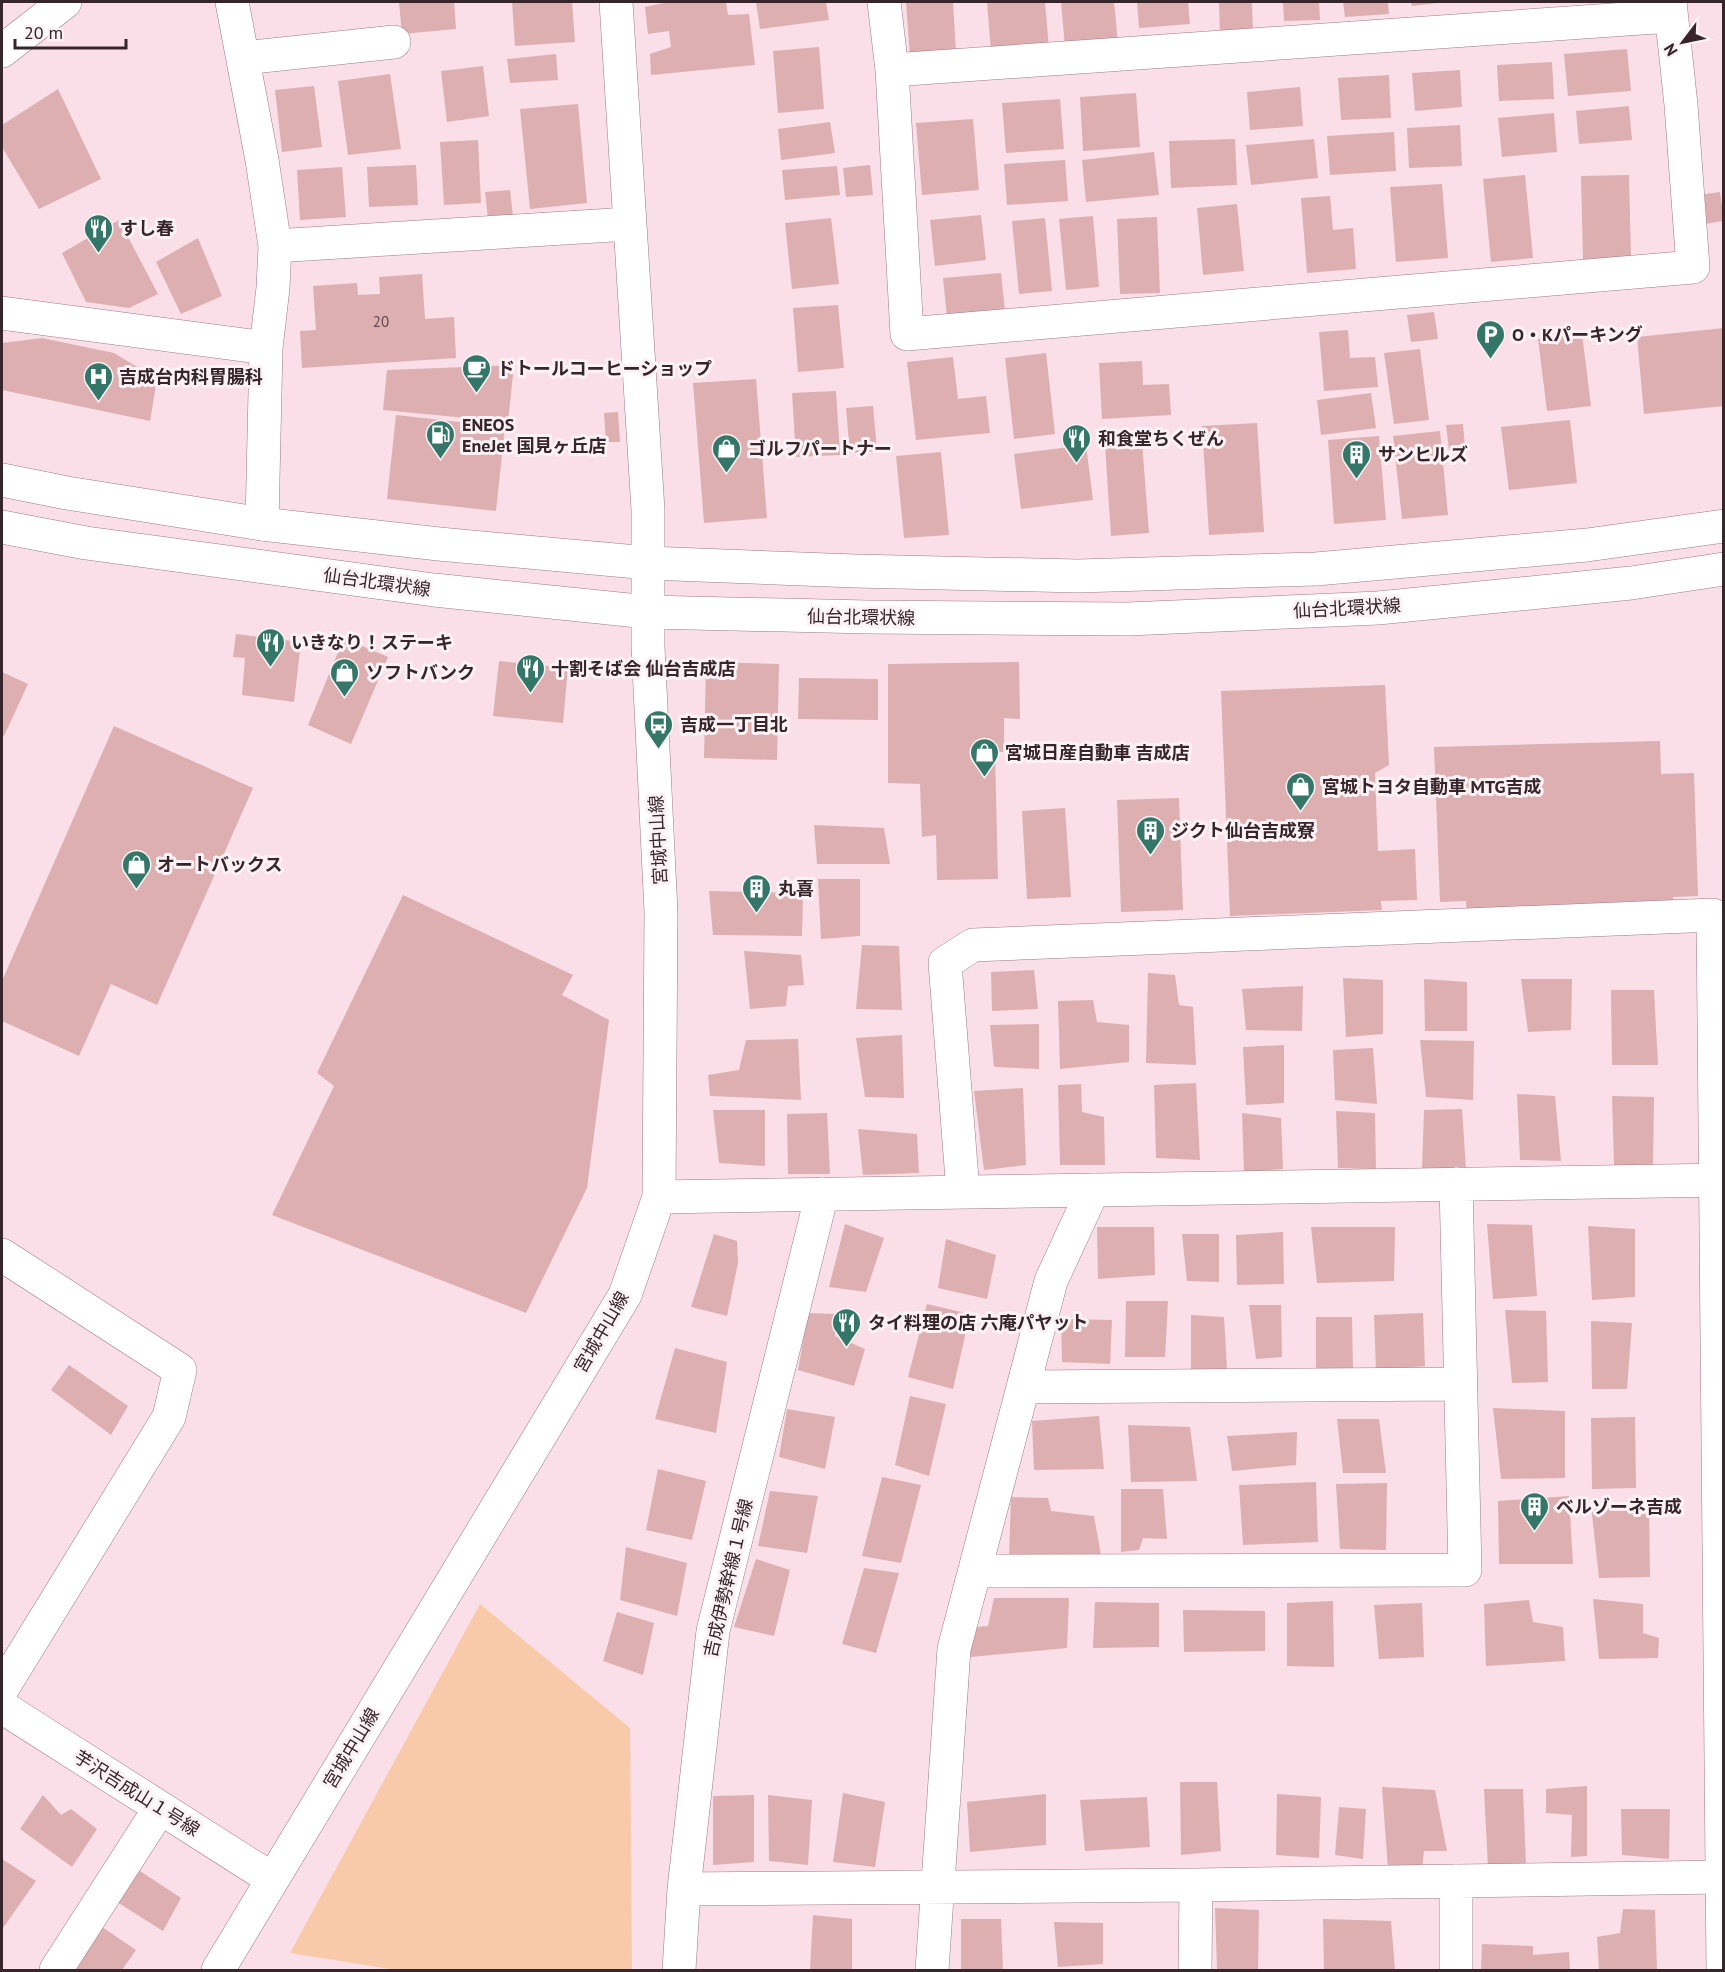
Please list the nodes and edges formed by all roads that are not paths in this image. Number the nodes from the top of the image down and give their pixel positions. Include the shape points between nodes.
1 (65, 2) edge
2 (232, 2) edge
3 (616, 2) edge
4 (884, 2) edge
5 (1670, 9) edge
6 (394, 42) dead end
7 (2, 51) edge
8 (243, 58) junction
9 (892, 70) junction
10 (629, 224) junction
11 (275, 246) junction
12 (2, 313) edge
13 (266, 348) junction
14 (2, 480) edge
15 (262, 524) junction
16 (1724, 526) edge
17 (2, 527) edge
18 (648, 563) junction
19 (1724, 568) edge
20 (648, 612) junction
21 (1719, 1180) edge
22 (1455, 1184) junction
23 (1093, 1190) junction
24 (963, 1192) junction
25 (822, 1194) junction
26 (659, 1197) junction
27 (6, 1268) edge
28 (1460, 1383) junction
29 (1023, 1387) junction
30 (976, 1571) junction
31 (2, 1689) edge
32 (2, 1707) edge
33 (1721, 1747) edge
34 (160, 1808) junction
35 (1721, 1877) junction
36 (272, 1879) junction
37 (1456, 1881) junction
38 (1196, 1885) junction
39 (937, 1886) junction
40 (684, 1889) junction
41 (56, 1971) edge
42 (218, 1971) edge
43 (679, 1971) edge
44 (932, 1971) edge
45 (1195, 1971) edge
46 (1456, 1971) edge
47 (1723, 1971) edge

1 - 7 street
2 - 8 street
3 - 10 street, 宮城中山線
4 - 9 street
5 - 9 street
5 - 9 street via 1693,267 907,334
6 - 8 street
8 - 11 street
10 - 11 street
10 - 18 street, 宮城中山線
11 - 13 street
12 - 13 street
13 - 15 street
14 - 15 street
15 - 18 street
16 - 18 street via 1587,545 1316,569 1078,576
17 - 20 street, 仙台北環状線 via 86,543 434,590
18 - 20 street, 宮城中山線
19 - 20 street, 仙台北環状線 via 1631,583 1378,608 1140,618
20 - 26 street, 宮城中山線 via 662,912
21 - 22 street
21 - 24 street via 1713,915 973,945 945,963
21 - 33 street
22 - 23 street
22 - 28 street
23 - 24 street
23 - 29 street via 1051,1281
24 - 25 street
25 - 26 street
25 - 40 street, 吉成伊勢幹線１号線 via 712,1630
26 - 36 street, 宮城中山線 via 625,1295
27 - 31 street via 180,1370 169,1417
28 - 29 street
28 - 30 street via 1465,1570
29 - 30 street
30 - 39 street via 954,1649
32 - 34 street, 芋沢吉成山１号線
33 - 35 street
34 - 36 street, 芋沢吉成山１号線
34 - 41 street
35 - 37 street
35 - 47 street
36 - 42 street, 宮城中山線
37 - 38 street
37 - 46 street
38 - 39 street
38 - 45 street
39 - 40 street
39 - 44 street
40 - 43 street, 吉成伊勢幹線１号線

